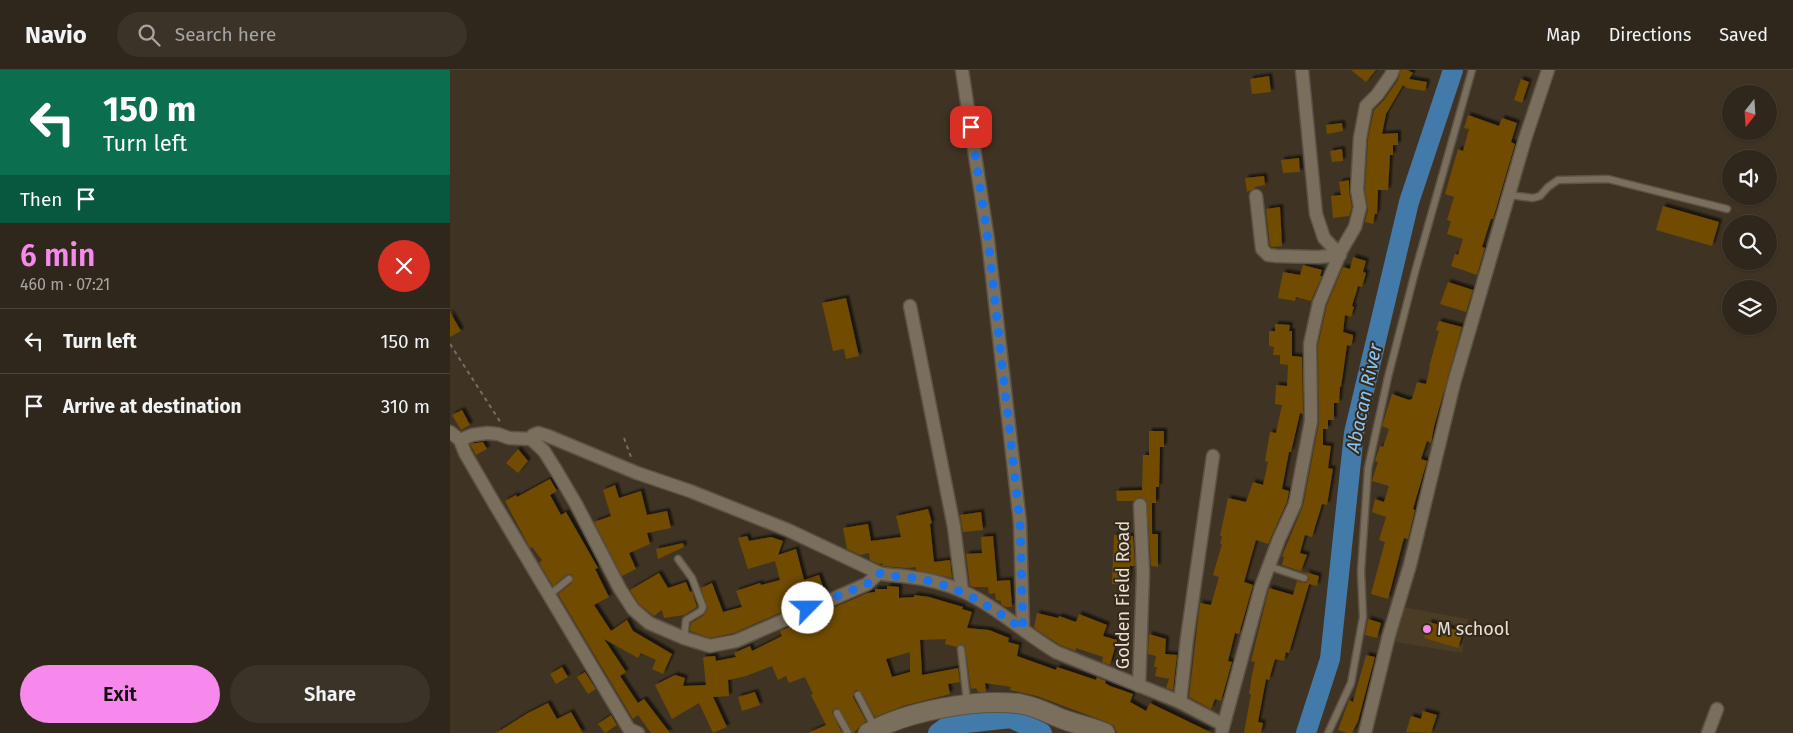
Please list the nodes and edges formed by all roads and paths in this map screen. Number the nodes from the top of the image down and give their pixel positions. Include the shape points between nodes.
1 (962, 70) edge
2 (1302, 70) edge
3 (1393, 70) edge
4 (1472, 70) edge
5 (1548, 70) edge
6 (1256, 196) dead end
7 (1509, 196) junction
8 (1727, 209) dead end
9 (1340, 255) junction
10 (910, 306) dead end
11 (450, 344) edge
12 (455, 436) edge
13 (509, 438) junction
14 (624, 438) dead end
15 (531, 439) junction
16 (1213, 456) dead end
17 (637, 473) junction
18 (1140, 506) dead end
19 (678, 559) dead end
20 (1268, 566) junction
21 (879, 573) junction
22 (1304, 578) dead end
23 (569, 579) dead end
24 (962, 591) junction
25 (549, 595) junction
26 (1023, 629) junction
27 (684, 638) junction
28 (961, 649) dead end
29 (1140, 686) junction
30 (858, 694) dead end
31 (1180, 702) junction
32 (968, 705) junction
33 (1718, 709) dead end
34 (837, 713) dead end
35 (1222, 729) edge
36 (631, 731) edge
37 (872, 731) edge
38 (848, 733) edge
39 (1104, 733) edge
40 (1328, 733) edge
41 (1365, 733) edge
42 (1708, 733) edge

1 - 26 street via 988,240 1020,523
2 - 9 street via 1316,214 1324,238
3 - 9 street via 1366,106 1360,138 1357,190 1360,206 1355,227
4 - 40 lane via 1415,272 1368,468 1361,572 1363,616 1351,683
5 - 7 street
6 - 9 street via 1262,249 1268,255 1318,258
7 - 8 lane via 1540,196 1558,180 1608,179
7 - 41 street via 1454,383
9 - 20 street via 1319,303 1310,344 1312,421 1295,504
10 - 24 street via 954,527
11 - 13 path
12 - 13 street via 487,433
12 - 25 street
13 - 15 street
14 - 17 path
15 - 17 street via 538,433 548,436
15 - 27 street via 556,470 633,609 649,623
16 - 31 street
17 - 21 street via 788,530
18 - 29 street, Golden Field Road via 1143,573
19 - 27 lane via 692,578 703,607 686,620
20 - 22 lane
20 - 35 street
21 - 24 street via 926,580
21 - 27 street via 867,584 731,642 710,646
23 - 25 lane
24 - 26 street
25 - 36 street
26 - 29 street via 1056,652
28 - 32 lane
29 - 31 street
30 - 37 lane
31 - 35 street
32 - 37 street via 923,712
32 - 39 street via 1022,704
33 - 42 street
34 - 38 lane

